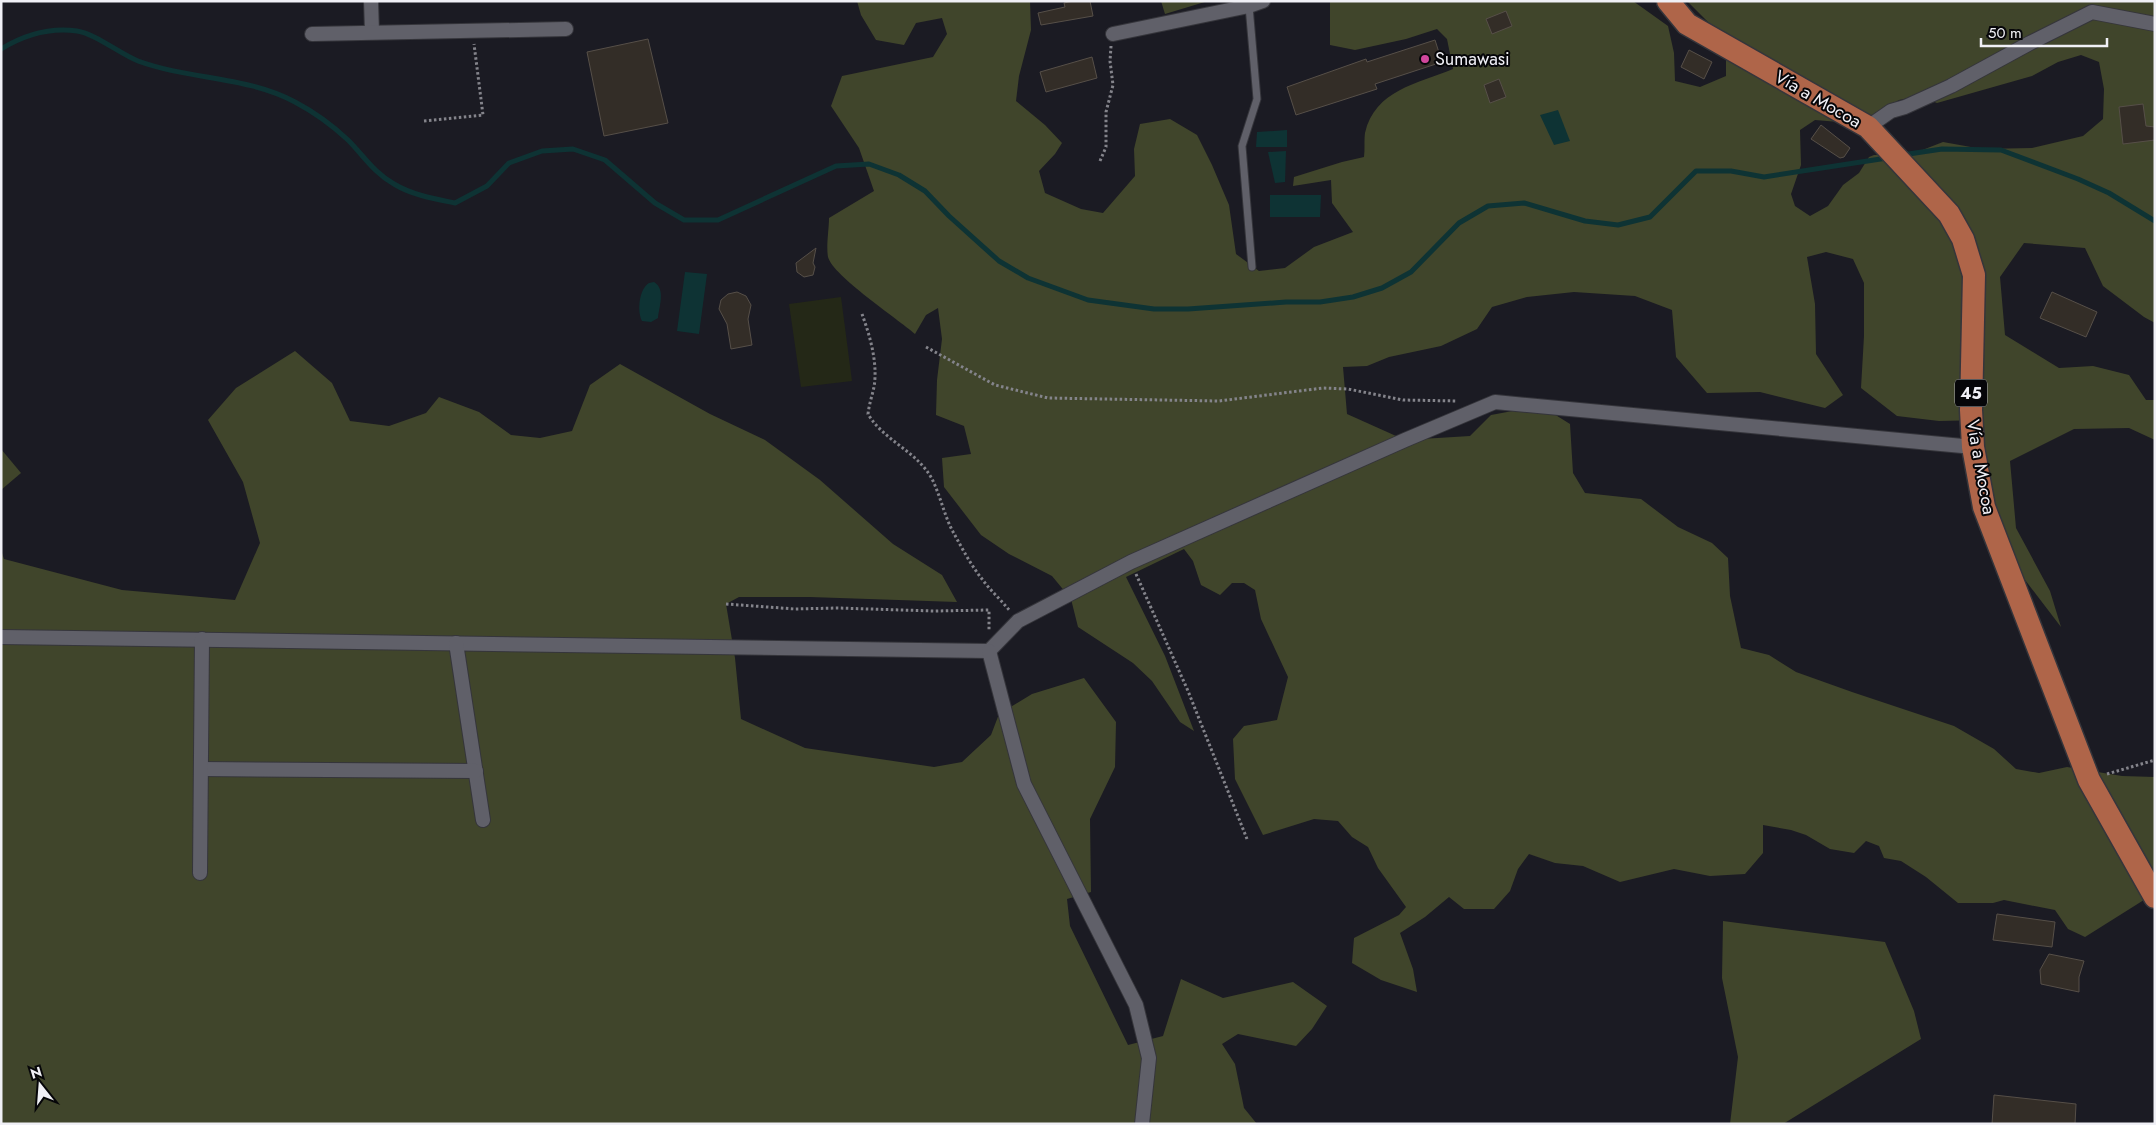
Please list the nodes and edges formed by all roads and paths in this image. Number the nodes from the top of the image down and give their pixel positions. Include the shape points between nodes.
1 (371, 1) edge
2 (1263, 1) edge
3 (1668, 1) edge
4 (1249, 6) junction
5 (2155, 24) edge
6 (566, 29) dead end
7 (472, 31) junction
8 (372, 32) junction
9 (312, 34) dead end
10 (1113, 34) joint
11 (424, 121) dead end
12 (1868, 127) junction
13 (1100, 161) dead end
14 (1252, 268) dead end
15 (862, 314) dead end
16 (926, 347) dead end
17 (1458, 401) dead end
18 (1973, 447) junction
19 (1131, 562) junction
20 (726, 604) dead end
21 (1018, 621) junction
22 (1, 636) edge
23 (202, 639) junction
24 (456, 643) junction
25 (989, 651) junction
26 (2155, 760) edge
27 (201, 769) junction
28 (476, 771) junction
29 (2089, 780) junction
30 (483, 820) dead end
31 (1247, 839) dead end
32 (200, 873) dead end
33 (2155, 896) edge
34 (1142, 1124) edge

1 - 8 street
2 - 4 street
3 - 12 main road, Vía a Mocoa / 45 via 1687,24
4 - 10 street
4 - 14 lane via 1257,99 1242,146
5 - 12 street via 2092,12 1952,86 1891,111
6 - 7 street
7 - 8 street
7 - 11 path via 484,115
8 - 9 street
10 - 13 path via 1110,61 1113,84 1106,112 1106,147
12 - 18 main road, Vía a Mocoa / 45 via 1949,214 1963,239 1974,275
15 - 21 path via 871,340 874,366 868,414 876,427 916,457 932,480 951,528 970,562
16 - 17 path via 995,385 1048,398 1219,401 1323,388 1348,389 1403,400
18 - 19 street via 1495,402
18 - 29 main road, Vía a Mocoa / 45 via 1984,507
19 - 21 street
19 - 31 path
20 - 25 path via 795,609 989,610
21 - 25 street
22 - 23 street
23 - 24 street
23 - 27 street
24 - 25 street
24 - 28 street
25 - 34 street via 1024,784 1136,1004 1149,1058
26 - 29 path
27 - 28 street
27 - 32 street
28 - 30 street
29 - 33 main road, Vía a Mocoa / 45

